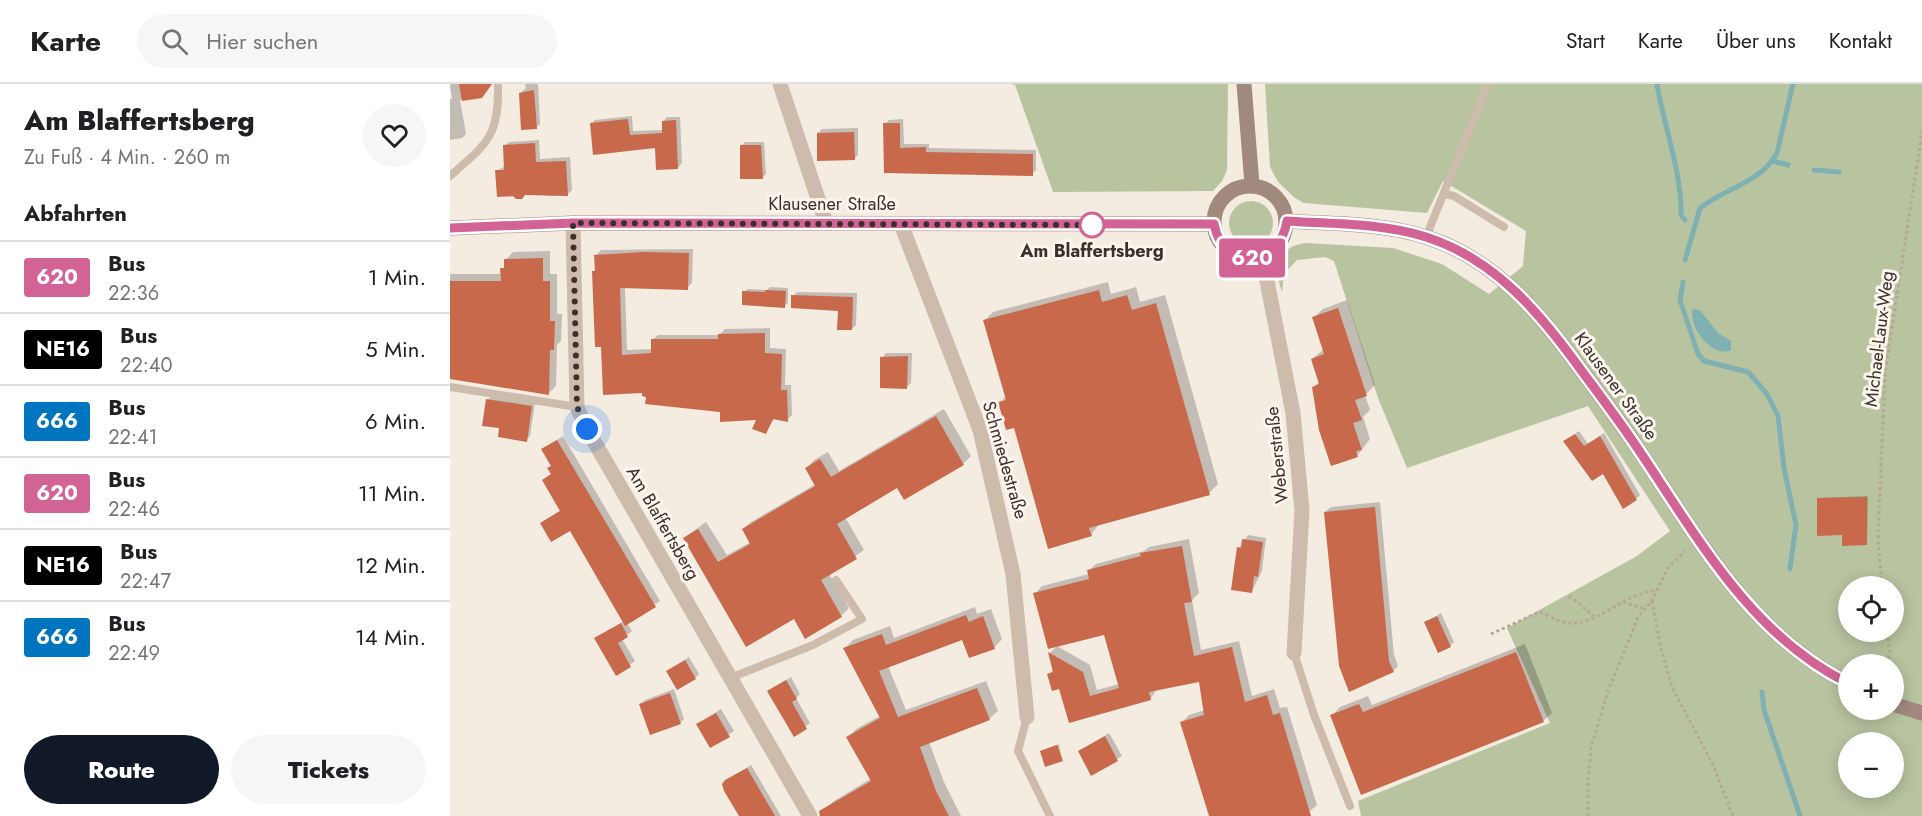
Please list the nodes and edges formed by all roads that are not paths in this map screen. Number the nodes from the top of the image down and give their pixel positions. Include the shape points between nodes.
1 (498, 84) edge
2 (780, 84) edge
3 (1244, 84) edge
4 (1488, 84) edge
5 (450, 177) edge
6 (1252, 185) junction
7 (1444, 194) junction
8 (1287, 221) junction
9 (573, 223) junction
10 (826, 223) junction
11 (901, 224) junction
12 (1214, 224) junction
13 (1504, 227) dead end
14 (450, 228) edge
15 (1426, 237) junction
16 (1262, 256) junction
17 (450, 387) edge
18 (577, 407) junction
19 (836, 579) dead end
20 (1294, 652) joint
21 (1838, 677) edge
22 (730, 678) junction
23 (1904, 707) edge
24 (1922, 713) edge
25 (1027, 717) joint
26 (1350, 806) dead end
27 (810, 816) edge
28 (1050, 816) edge

1 - 5 lane via 498,114 493,132
2 - 10 street
3 - 6 main road
4 - 7 lane
6 - 8 main road via 1280,200
6 - 12 main road via 1240,187 1220,201
7 - 13 lane via 1454,196
7 - 15 lane
8 - 15 main road, Klausener Straße via 1349,225
8 - 16 main road via 1280,242
9 - 10 main road, Klausener Straße
9 - 14 main road, Klausener Straße
9 - 18 street, Am Blaffertsberg
10 - 11 main road, Klausener Straße
11 - 12 main road, Klausener Straße
11 - 25 street, Schmiedestraße via 980,430 1013,574
12 - 16 main road via 1215,234 1226,249 1243,257
15 - 21 main road, Klausener Straße via 1496,273 1542,317 1734,587 1766,624 1801,654
16 - 20 street, Weberstraße via 1293,413 1302,510
17 - 18 lane
18 - 22 street, Am Blaffertsberg
19 - 22 lane via 861,619 813,645
20 - 26 lane
22 - 27 street, Am Blaffertsberg
23 - 24 main road
25 - 28 lane via 1017,751

